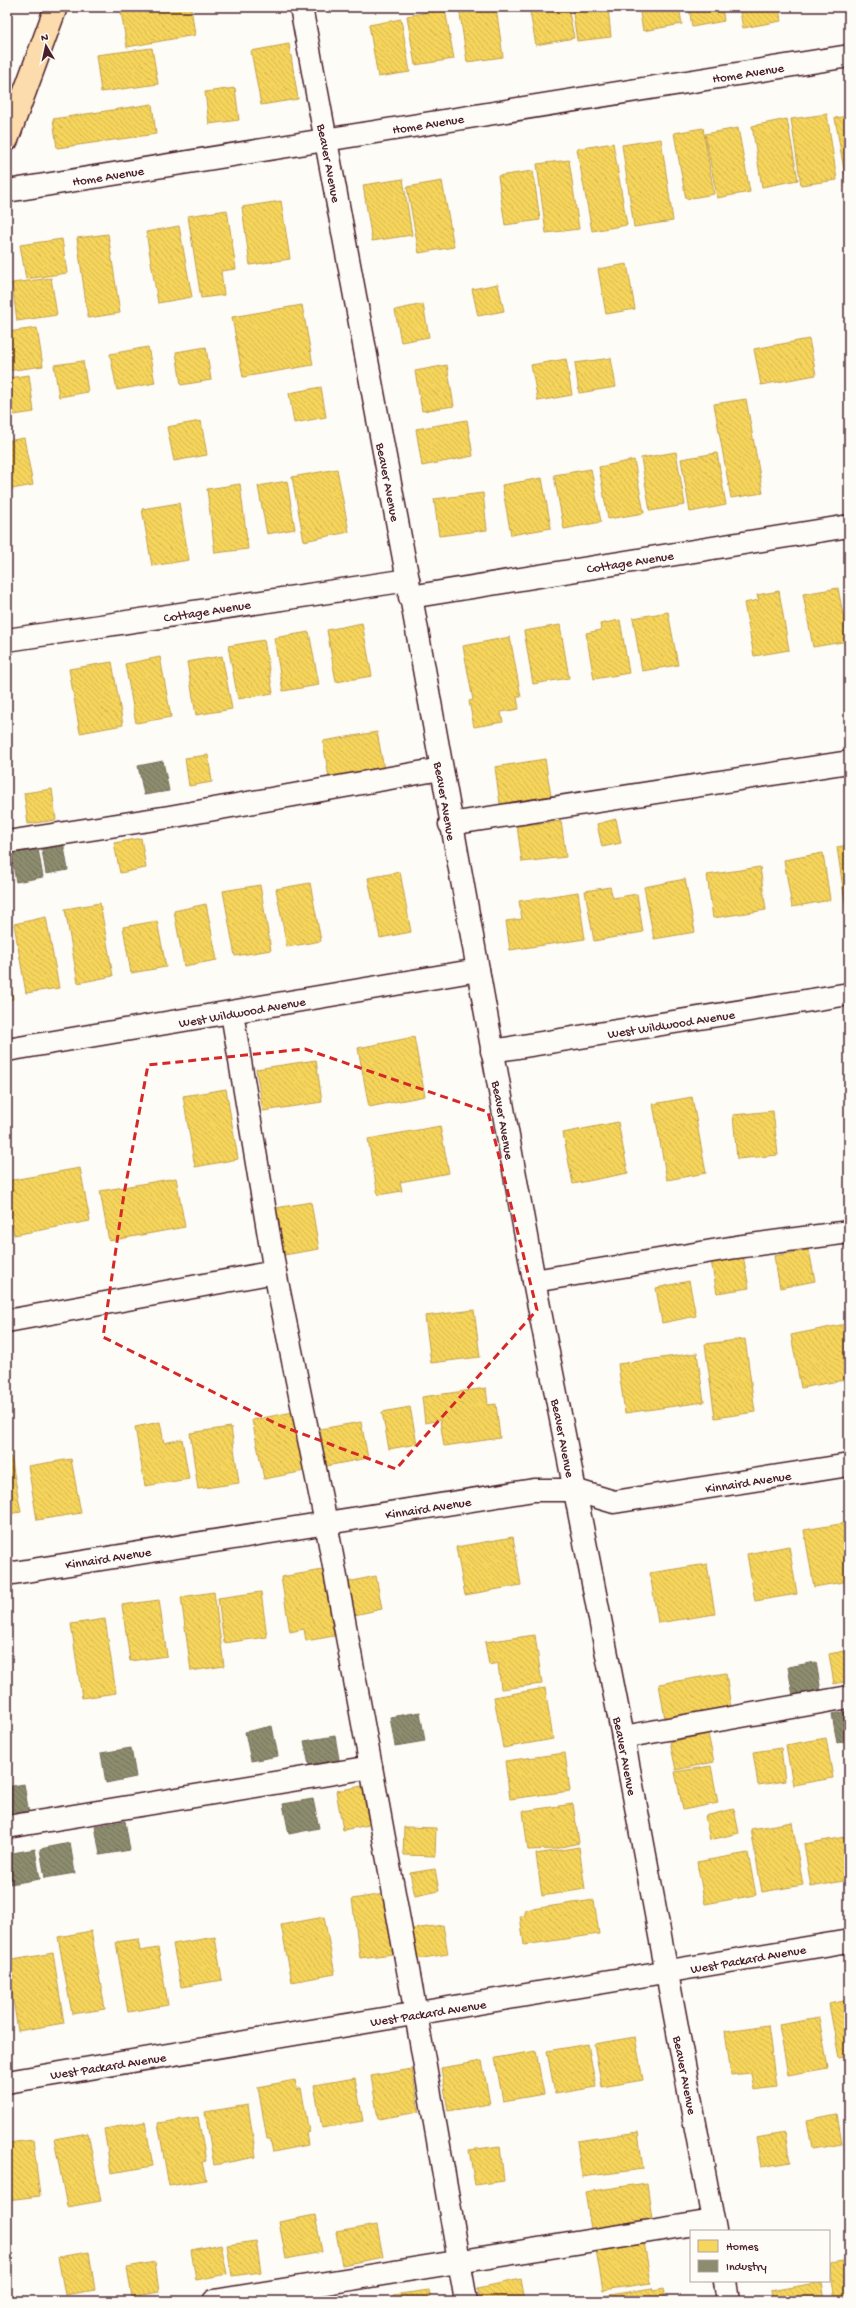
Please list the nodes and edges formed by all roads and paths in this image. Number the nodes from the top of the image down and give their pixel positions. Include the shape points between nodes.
1 (56, 7) edge
2 (301, 7) edge
3 (849, 56) edge
4 (14, 107) edge
5 (7, 140) edge
6 (326, 140) junction
7 (7, 191) edge
8 (849, 526) edge
9 (409, 588) junction
10 (7, 640) edge
11 (849, 762) edge
12 (441, 769) junction
13 (450, 824) junction
14 (7, 842) edge
15 (478, 970) junction
16 (849, 994) edge
17 (232, 1013) junction
18 (7, 1050) edge
19 (492, 1052) junction
20 (849, 1232) edge
21 (275, 1272) junction
22 (534, 1281) junction
23 (7, 1321) edge
24 (849, 1465) edge
25 (574, 1490) junction
26 (326, 1523) junction
27 (7, 1574) edge
28 (849, 1698) edge
29 (623, 1737) junction
30 (371, 1767) junction
31 (7, 1827) edge
32 (849, 1941) edge
33 (667, 1972) junction
34 (416, 2014) junction
35 (7, 2082) edge
36 (714, 2226) edge
37 (458, 2262) junction
38 (724, 2282) edge
39 (214, 2301) edge
40 (466, 2301) edge
41 (728, 2301) edge

1 - 4 main road
2 - 6 street, Beaver Avenue
3 - 6 street, Home Avenue
4 - 5 main road
6 - 7 street, Home Avenue
6 - 9 street, Beaver Avenue
8 - 9 street, Cottage Avenue
9 - 10 street, Cottage Avenue
9 - 12 street, Beaver Avenue
11 - 13 street
12 - 13 street, Beaver Avenue
12 - 14 street via 169,817
13 - 15 street, Beaver Avenue
15 - 17 street, West Wildwood Avenue
15 - 19 street, Beaver Avenue
16 - 19 street, West Wildwood Avenue
17 - 18 street, West Wildwood Avenue
17 - 21 street
19 - 22 street, Beaver Avenue
20 - 22 street via 736,1247
21 - 23 street
21 - 26 street
22 - 25 street, Beaver Avenue
24 - 25 street, Kinnaird Avenue via 614,1502
25 - 26 street, Kinnaird Avenue via 534,1490
25 - 29 street, Beaver Avenue
26 - 27 street, Kinnaird Avenue
26 - 30 street
28 - 29 street
29 - 33 street, Beaver Avenue
30 - 31 street
30 - 34 street
32 - 33 street, West Packard Avenue
33 - 34 street, West Packard Avenue
33 - 36 street, Beaver Avenue
34 - 35 street, West Packard Avenue
34 - 37 street
36 - 37 street
37 - 39 street
37 - 40 street
38 - 41 street

